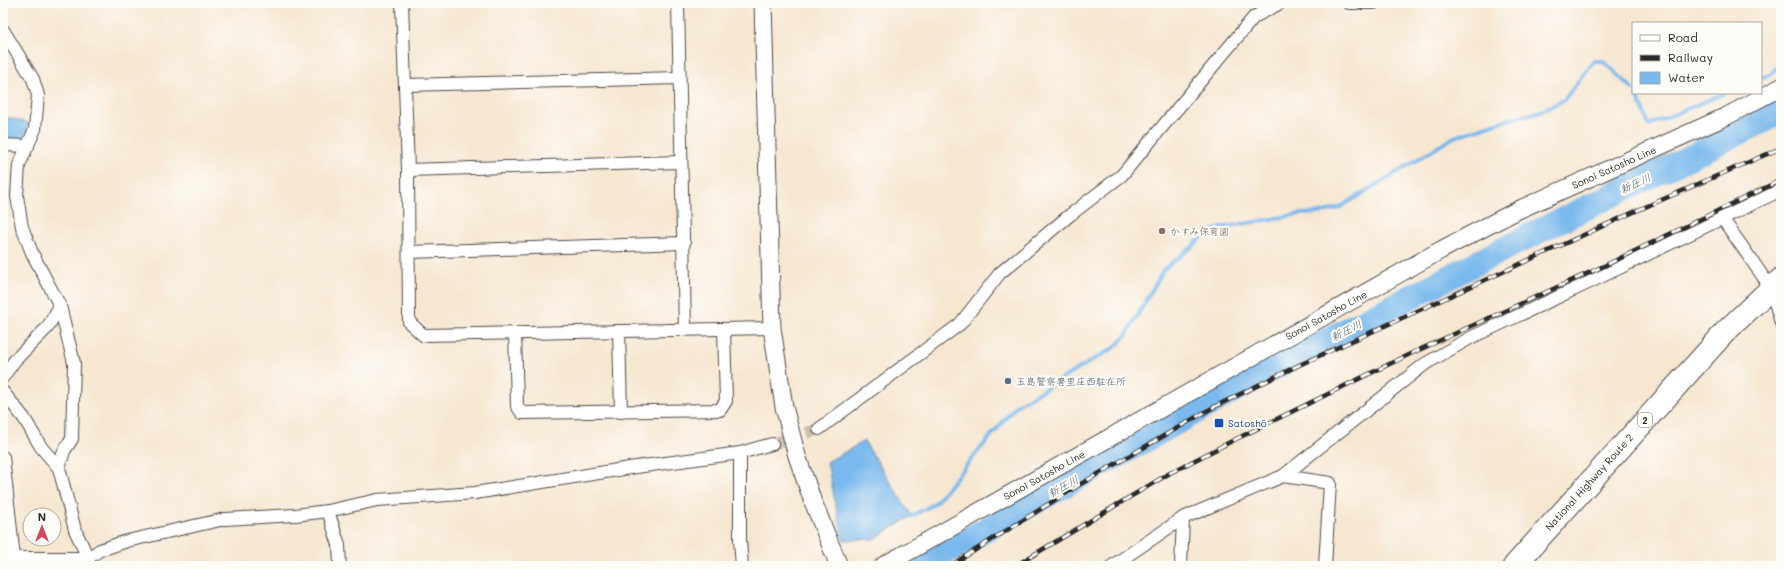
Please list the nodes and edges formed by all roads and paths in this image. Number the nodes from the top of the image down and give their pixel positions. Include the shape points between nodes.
1 (402, 3) edge
2 (678, 3) edge
3 (763, 3) edge
4 (1280, 3) edge
5 (1349, 3) edge
6 (1374, 3) edge
7 (3, 30) edge
8 (679, 78) junction
9 (405, 85) junction
10 (1781, 87) edge
11 (3, 145) edge
12 (28, 146) junction
13 (680, 162) junction
14 (408, 170) junction
15 (1781, 190) edge
16 (1722, 218) junction
17 (684, 243) junction
18 (409, 252) junction
19 (1776, 283) edge
20 (60, 306) junction
21 (1781, 323) edge
22 (772, 328) junction
23 (685, 329) junction
24 (724, 329) junction
25 (619, 331) junction
26 (515, 333) junction
27 (3, 377) edge
28 (3, 392) edge
29 (621, 412) junction
30 (819, 429) tunnel mouth
31 (772, 444) tunnel mouth
32 (740, 453) junction
33 (3, 457) edge
34 (59, 468) junction
35 (1282, 476) junction
36 (328, 511) junction
37 (1182, 518) junction
38 (9, 558) edge
39 (88, 562) edge
40 (340, 566) edge
41 (742, 566) edge
42 (839, 566) edge
43 (883, 566) edge
44 (1112, 566) edge
45 (1181, 566) edge
46 (1325, 566) edge
47 (1514, 566) edge

1 - 9 street
2 - 8 street
3 - 22 main road
4 - 30 street via 1254,17 1122,175 1000,273 960,324
5 - 6 street
7 - 12 street via 33,79 38,95 35,129
8 - 9 street
8 - 13 street
9 - 14 street
10 - 43 main road, Sonoi Satosho Line via 1727,116 1518,210 1441,250
11 - 12 street
12 - 20 street via 19,165 17,196 22,227 32,253
13 - 14 street
13 - 17 street
14 - 18 street
15 - 16 street
16 - 19 street
16 - 35 street via 1463,342 1425,364
17 - 18 street
17 - 23 street
18 - 26 street via 409,322 423,335
19 - 21 street
19 - 47 highway, National Highway Route 2 / 2 via 1726,331
20 - 27 street via 47,328 15,360
20 - 34 street via 74,363 72,439 64,451
22 - 24 street
22 - 42 main road via 784,407 797,456
23 - 24 street
23 - 25 street
24 - 29 street via 726,401 720,410
25 - 26 street
25 - 29 street
26 - 29 street via 517,406 522,413
28 - 34 street
31 - 32 street
32 - 36 street via 475,493 377,500
32 - 41 street
33 - 38 street
34 - 39 street via 75,530
35 - 37 street
35 - 46 street via 1330,483
36 - 39 street via 225,518 127,541 100,550
36 - 40 street via 339,544
37 - 44 street
37 - 45 street
38 - 39 street

